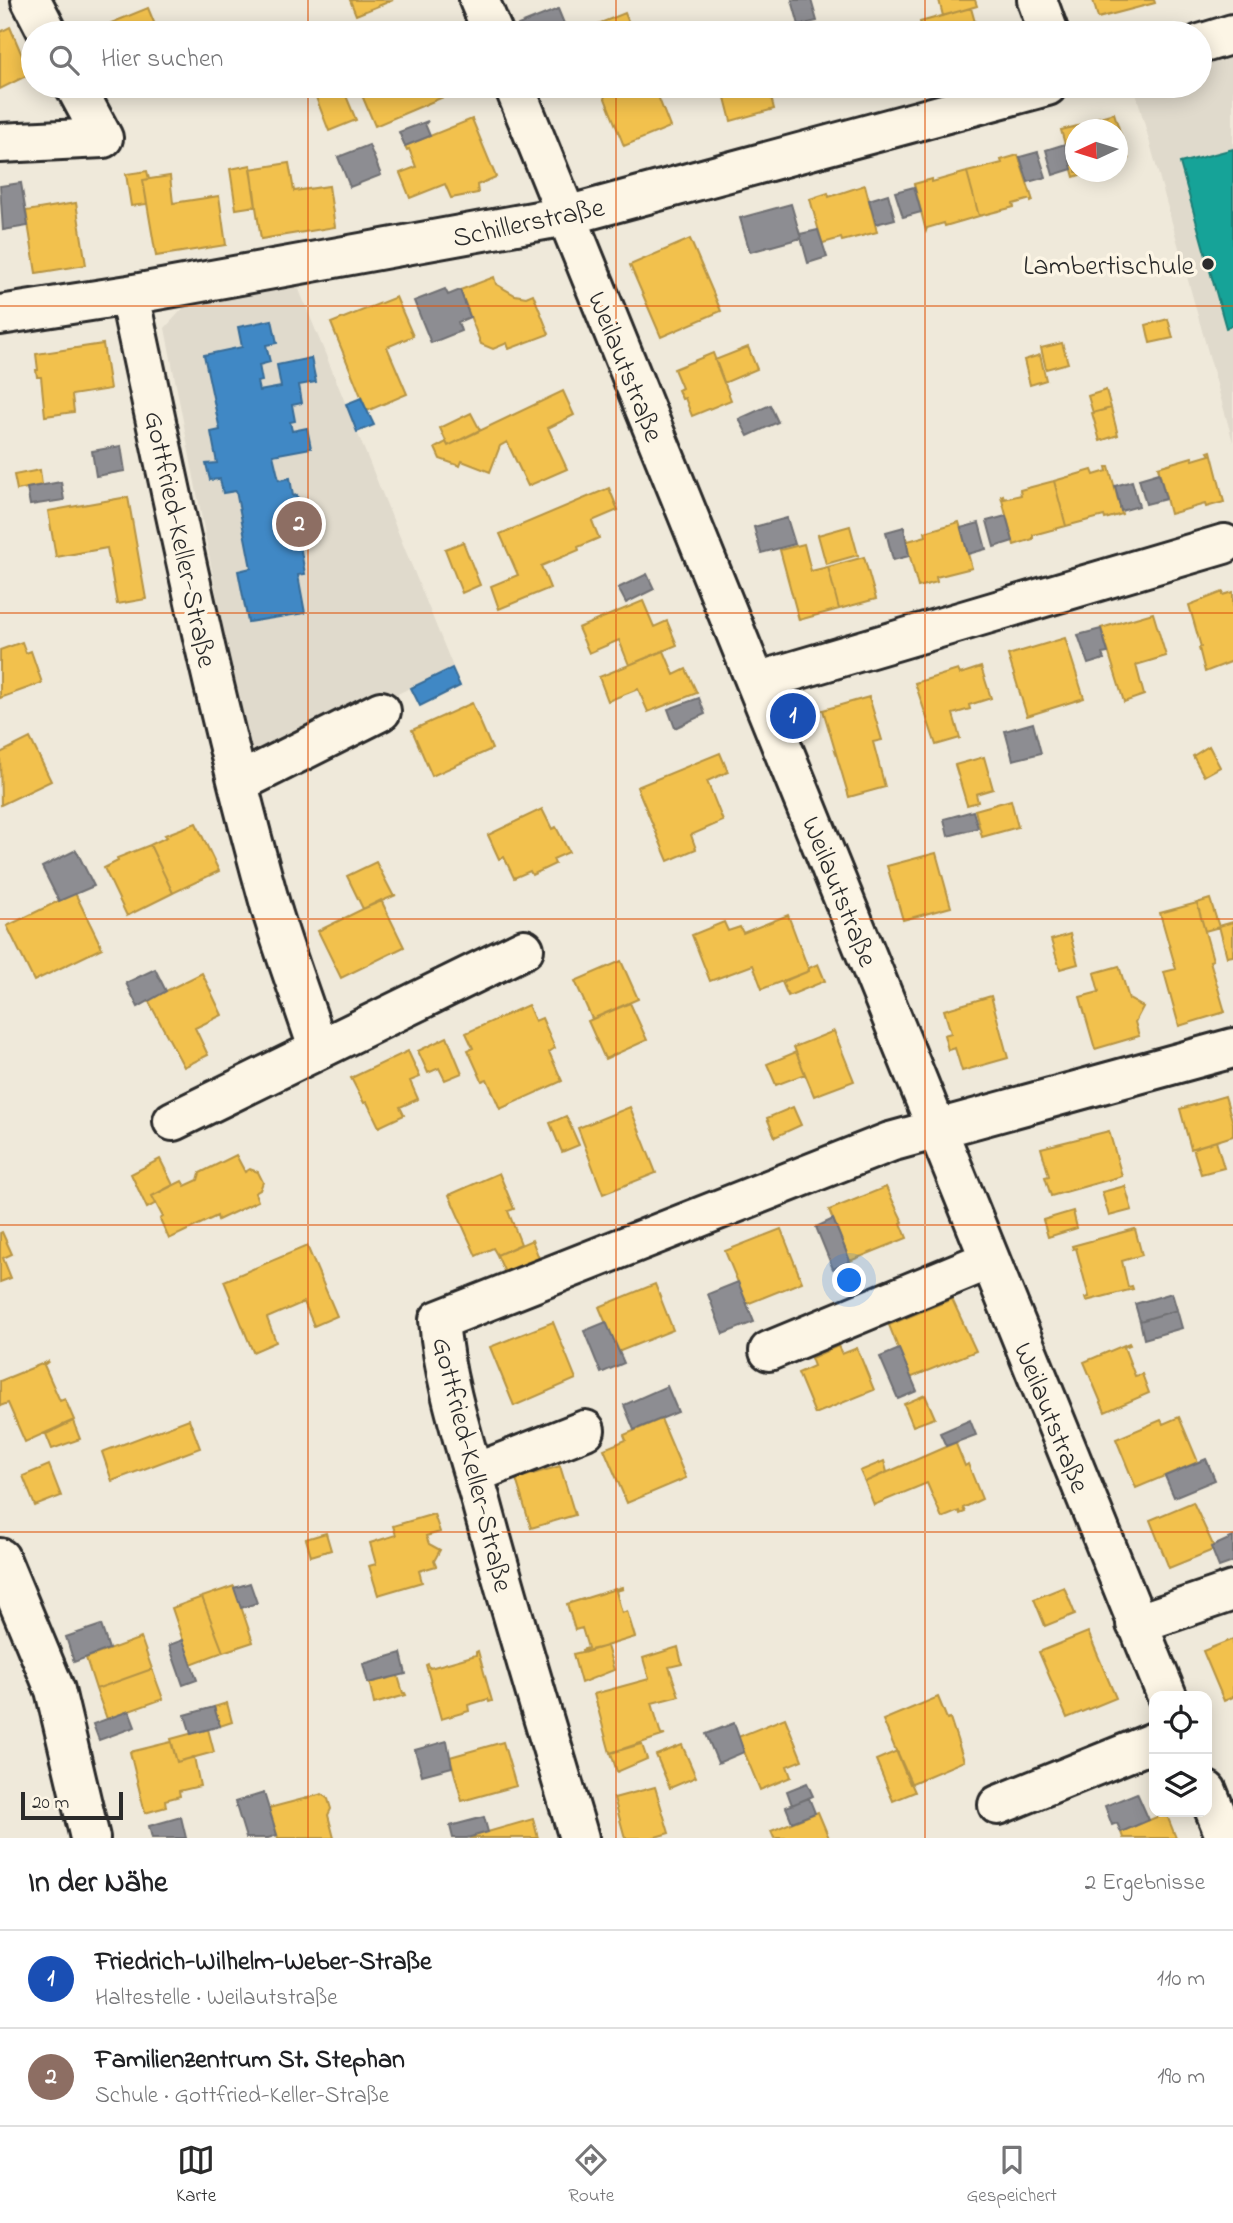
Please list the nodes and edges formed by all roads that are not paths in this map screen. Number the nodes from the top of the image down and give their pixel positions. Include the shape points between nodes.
1 (31, 0) edge
2 (479, 0) edge
3 (1037, 0) edge
4 (42, 21) edge
5 (488, 21) edge
6 (1045, 21) edge
7 (1233, 34) edge
8 (1212, 40) edge
9 (81, 98) edge
10 (519, 98) edge
11 (1003, 98) edge
12 (0, 143) edge
13 (566, 216) junction
14 (129, 295) junction
15 (0, 315) edge
16 (1224, 544) dead end
17 (757, 682) junction
18 (381, 711) dead end
19 (238, 783) junction
20 (524, 949) dead end
21 (318, 1048) junction
22 (1233, 1048) edge
23 (173, 1121) dead end
24 (937, 1130) junction
25 (989, 1260) junction
26 (769, 1351) dead end
27 (585, 1430) dead end
28 (473, 1474) junction
29 (0, 1558) edge
30 (1233, 1591) edge
31 (1136, 1624) junction
32 (1165, 1691) edge
33 (1149, 1744) edge
34 (1212, 1803) edge
35 (998, 1805) dead end
36 (90, 1838) edge
37 (579, 1838) edge
38 (1226, 1838) edge

1 - 4 street
2 - 5 street
3 - 6 street
7 - 8 street
9 - 12 street via 103,138
10 - 13 street, Weilautstraße
11 - 13 street, Schillerstraße
13 - 14 street, Schillerstraße
13 - 17 street, Weilautstraße
14 - 15 street, Schillerstraße
14 - 19 street, Gottfried-Keller-Straße
16 - 17 street
17 - 24 street, Weilautstraße
18 - 19 street
19 - 21 street, Gottfried-Keller-Straße via 272,910
20 - 21 street
21 - 23 street
22 - 24 street
24 - 25 street, Weilautstraße
24 - 28 street, Gottfried-Keller-Straße via 890,1142 439,1320 442,1359
25 - 26 street
25 - 31 street, Weilautstraße
27 - 28 street
28 - 37 street, Gottfried-Keller-Straße
29 - 36 street via 55,1690
30 - 31 street
31 - 32 street, Weilautstraße
33 - 35 street
34 - 38 street

